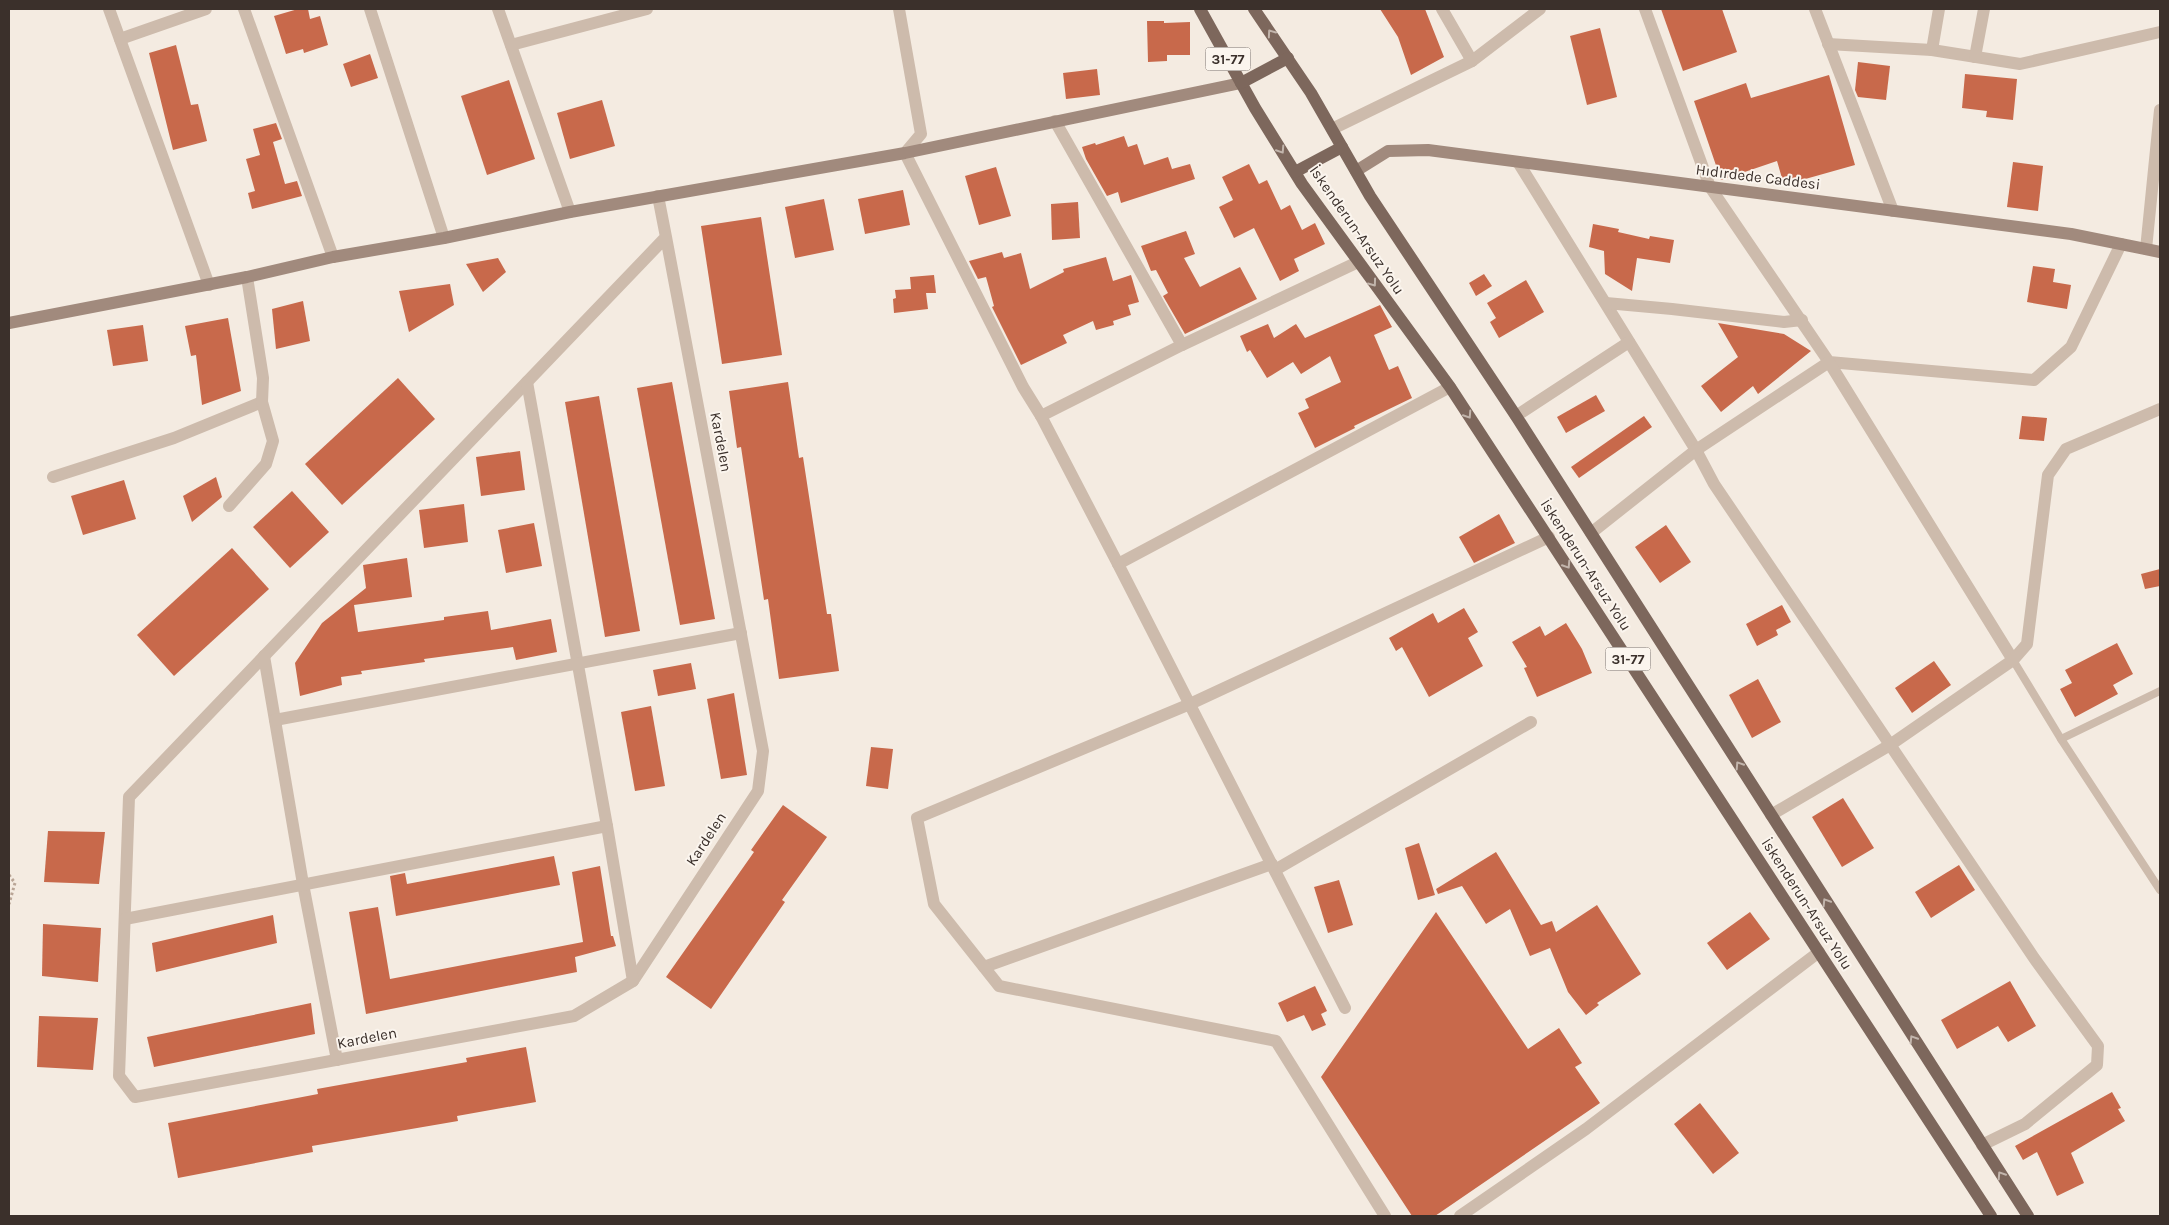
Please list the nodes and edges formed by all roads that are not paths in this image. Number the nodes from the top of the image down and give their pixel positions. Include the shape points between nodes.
1 (109, 9) edge
2 (206, 9) edge
3 (244, 9) edge
4 (370, 9) edge
5 (498, 9) edge
6 (647, 9) edge
7 (899, 9) edge
8 (1200, 9) edge
9 (1254, 9) edge
10 (1442, 9) edge
11 (1540, 9) edge
12 (1645, 9) edge
13 (1815, 9) edge
14 (1939, 9) edge
15 (1984, 9) edge
16 (2160, 32) edge
17 (120, 39) junction
18 (1828, 44) junction
19 (511, 45) junction
20 (1932, 50) junction
21 (1975, 57) junction
22 (1288, 58) junction
23 (1472, 61) junction
24 (1241, 83) junction
25 (2160, 110) edge
26 (1055, 121) junction
27 (1332, 130) junction
28 (1342, 147) junction
29 (905, 154) junction
30 (1518, 162) junction
31 (1356, 170) junction
32 (1295, 172) junction
33 (1710, 187) junction
34 (658, 196) junction
35 (1893, 210) junction
36 (570, 212) junction
37 (666, 237) junction
38 (444, 238) junction
39 (2121, 244) junction
40 (2146, 249) junction
41 (2160, 252) edge
42 (334, 257) junction
43 (1358, 262) junction
44 (248, 277) junction
45 (209, 285) junction
46 (1606, 304) junction
47 (1802, 320) junction
48 (9, 323) edge
49 (1629, 342) junction
50 (1182, 346) junction
51 (1830, 362) junction
52 (527, 382) junction
53 (1450, 387) junction
54 (262, 402) junction
55 (2160, 409) edge
56 (1041, 416) junction
57 (1516, 416) junction
58 (1696, 450) junction
59 (53, 477) dead end
60 (229, 506) dead end
61 (1591, 533) junction
62 (1549, 537) junction
63 (1118, 564) junction
64 (741, 633) junction
65 (264, 656) junction
66 (2013, 660) junction
67 (578, 663) junction
68 (2160, 690) edge
69 (1190, 704) junction
70 (275, 720) junction
71 (1531, 722) dead end
72 (2061, 739) junction
73 (1890, 745) junction
74 (1771, 815) junction
75 (607, 826) junction
76 (1273, 867) junction
77 (303, 884) junction
78 (2160, 890) edge
79 (125, 918) junction
80 (1819, 952) junction
81 (984, 968) junction
82 (633, 981) junction
83 (1345, 1008) dead end
84 (337, 1060) junction
85 (1982, 1145) junction
86 (1385, 1216) edge
87 (1460, 1216) edge
88 (1991, 1216) edge
89 (2028, 1216) edge

1 - 17 street
2 - 17 street
3 - 42 street
4 - 38 street
5 - 19 street
6 - 19 street
7 - 29 street via 921,134
8 - 24 main road, İskenderun-Arsuz Yolu / 31-77
22 -> 9 main road, İskenderun-Arsuz Yolu
10 - 23 street
11 - 23 street
12 - 33 street
13 - 18 street
14 - 20 street
15 - 21 street
16 - 21 street via 2020,64
17 - 45 street
18 - 20 street
18 - 35 street
19 - 36 street
20 - 21 street
22 - 24 main road
22 - 27 main road, İskenderun-Arsuz Yolu
23 - 27 street
24 - 26 street
24 -> 32 main road, İskenderun-Arsuz Yolu / 31-77
25 - 40 street
26 - 29 street
26 - 50 street
27 - 28 main road, İskenderun-Arsuz Yolu
28 - 31 main road, İskenderun-Arsuz Yolu
28 - 32 main road
29 - 34 street
29 - 56 street via 1023,388
30 - 31 street, Hıdırdede Caddesi via 1428,150 1388,151
30 - 33 street, Hıdırdede Caddesi
30 - 46 street
31 - 57 main road, İskenderun-Arsuz Yolu
32 - 43 main road, İskenderun-Arsuz Yolu / 31-77
33 - 35 street, Hıdırdede Caddesi
33 - 47 street
34 - 36 street
34 - 37 street, Kardelen
35 - 39 street, Hıdırdede Caddesi via 2071,234
36 - 38 street
37 - 52 street
37 - 64 street, Kardelen
38 - 42 street
39 - 40 street, Hıdırdede Caddesi
39 - 51 street via 2071,347 2034,380
40 - 41 street, Hıdırdede Caddesi
42 - 44 street
43 - 50 street
43 -> 53 main road, İskenderun-Arsuz Yolu / 31-77
44 - 45 street
44 - 54 street via 263,378
45 - 48 street
46 - 47 street via 1784,322
46 - 49 street
47 - 51 street
49 - 57 street
49 - 58 street
50 - 56 street
51 - 58 street
51 - 66 street
52 - 65 street
52 - 67 street
53 -> 62 main road, İskenderun-Arsuz Yolu / 31-77
53 - 63 street
54 - 59 street via 174,438
54 - 60 street via 273,441 266,464
55 - 66 street via 2066,449 2048,475 2027,644
56 - 63 street
57 - 61 main road, İskenderun-Arsuz Yolu
58 - 61 street
58 - 73 street via 1714,484
74 -> 61 main road, İskenderun-Arsuz Yolu
62 - 69 street
62 -> 80 main road, İskenderun-Arsuz Yolu / 31-77
63 - 69 street
64 - 67 street
64 - 82 street, Kardelen via 763,751 758,791
65 - 70 street
65 - 79 street via 129,797
66 - 72 lane
66 - 73 street
67 - 70 street
67 - 75 street
68 - 72 lane
69 - 76 street
69 - 81 street via 917,818 934,904
70 - 77 street
71 - 76 street
72 - 78 lane
73 - 74 street
73 - 85 street via 2034,958 2098,1046 2098,1066 2025,1124
85 -> 74 main road, İskenderun-Arsuz Yolu
75 - 77 street
75 - 82 street
76 - 81 street
76 - 83 street
77 - 79 street
77 - 84 street
79 - 84 street, Kardelen via 119,1076 135,1097
80 - 87 street via 1586,1129
80 - 88 main road, İskenderun-Arsuz Yolu / 31-77
81 - 86 street via 999,986 1276,1040
82 - 84 street, Kardelen via 574,1016
89 -> 85 main road, İskenderun-Arsuz Yolu

